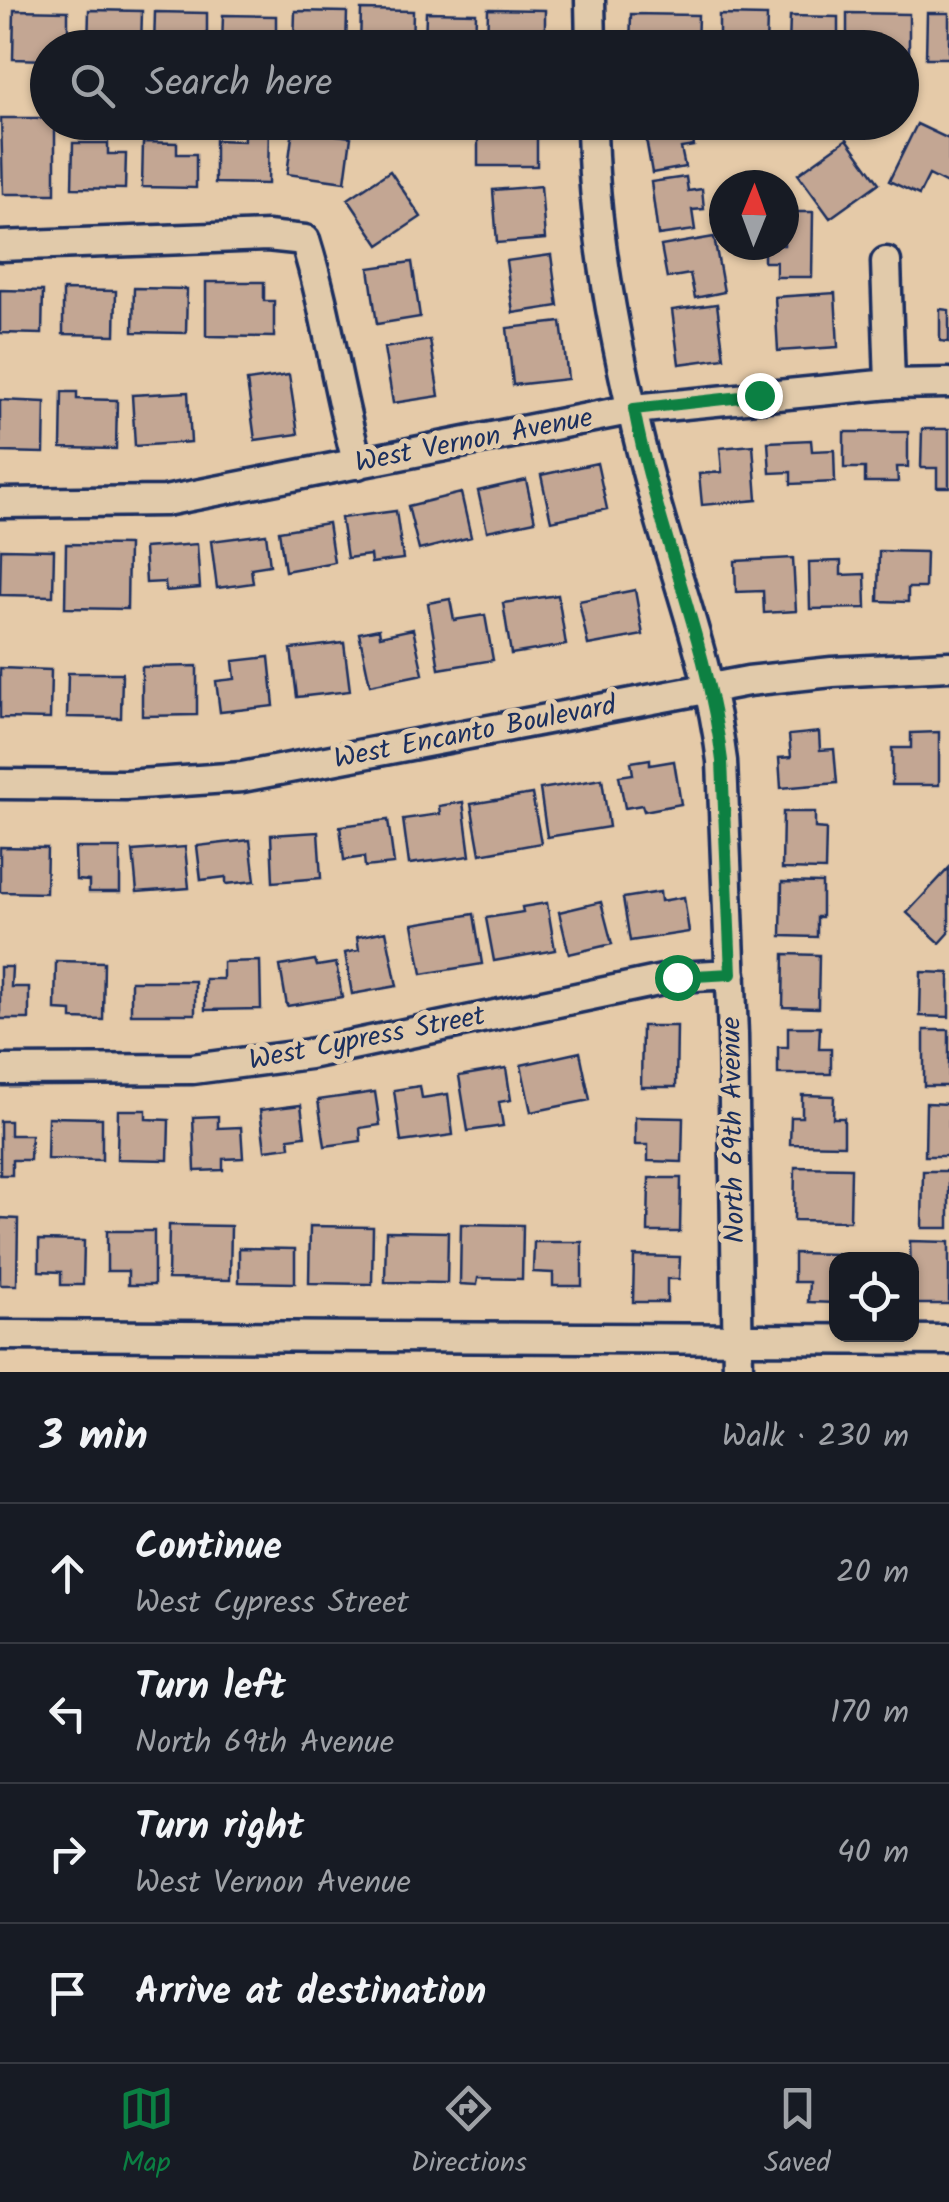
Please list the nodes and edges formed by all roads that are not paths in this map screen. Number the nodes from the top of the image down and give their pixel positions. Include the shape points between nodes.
1 (590, 0) edge
2 (591, 30) edge
3 (594, 140) edge
4 (0, 246) edge
5 (886, 262) dead end
6 (949, 383) edge
7 (890, 384) junction
8 (634, 409) junction
9 (358, 464) junction
10 (0, 502) edge
11 (949, 666) edge
12 (708, 689) junction
13 (0, 784) edge
14 (731, 974) junction
15 (0, 1070) edge
16 (0, 1335) edge
17 (738, 1338) junction
18 (949, 1340) edge
19 (738, 1372) edge

1 - 2 street
3 - 8 street, North 69th Avenue via 604,266
4 - 9 street via 305,240
5 - 7 street
6 - 7 street, West Vernon Avenue
7 - 8 street, West Vernon Avenue
8 - 9 street, West Vernon Avenue
8 - 12 street, North 69th Avenue
9 - 10 street, West Vernon Avenue via 165,501
11 - 12 street, West Encanto Boulevard via 832,672
12 - 13 street, West Encanto Boulevard via 242,777
12 - 14 street, North 69th Avenue via 722,761
14 - 15 street, West Cypress Street via 677,977 309,1054 194,1069
14 - 17 street, North 69th Avenue
16 - 17 street
17 - 18 street
17 - 19 street, North 69th Avenue

